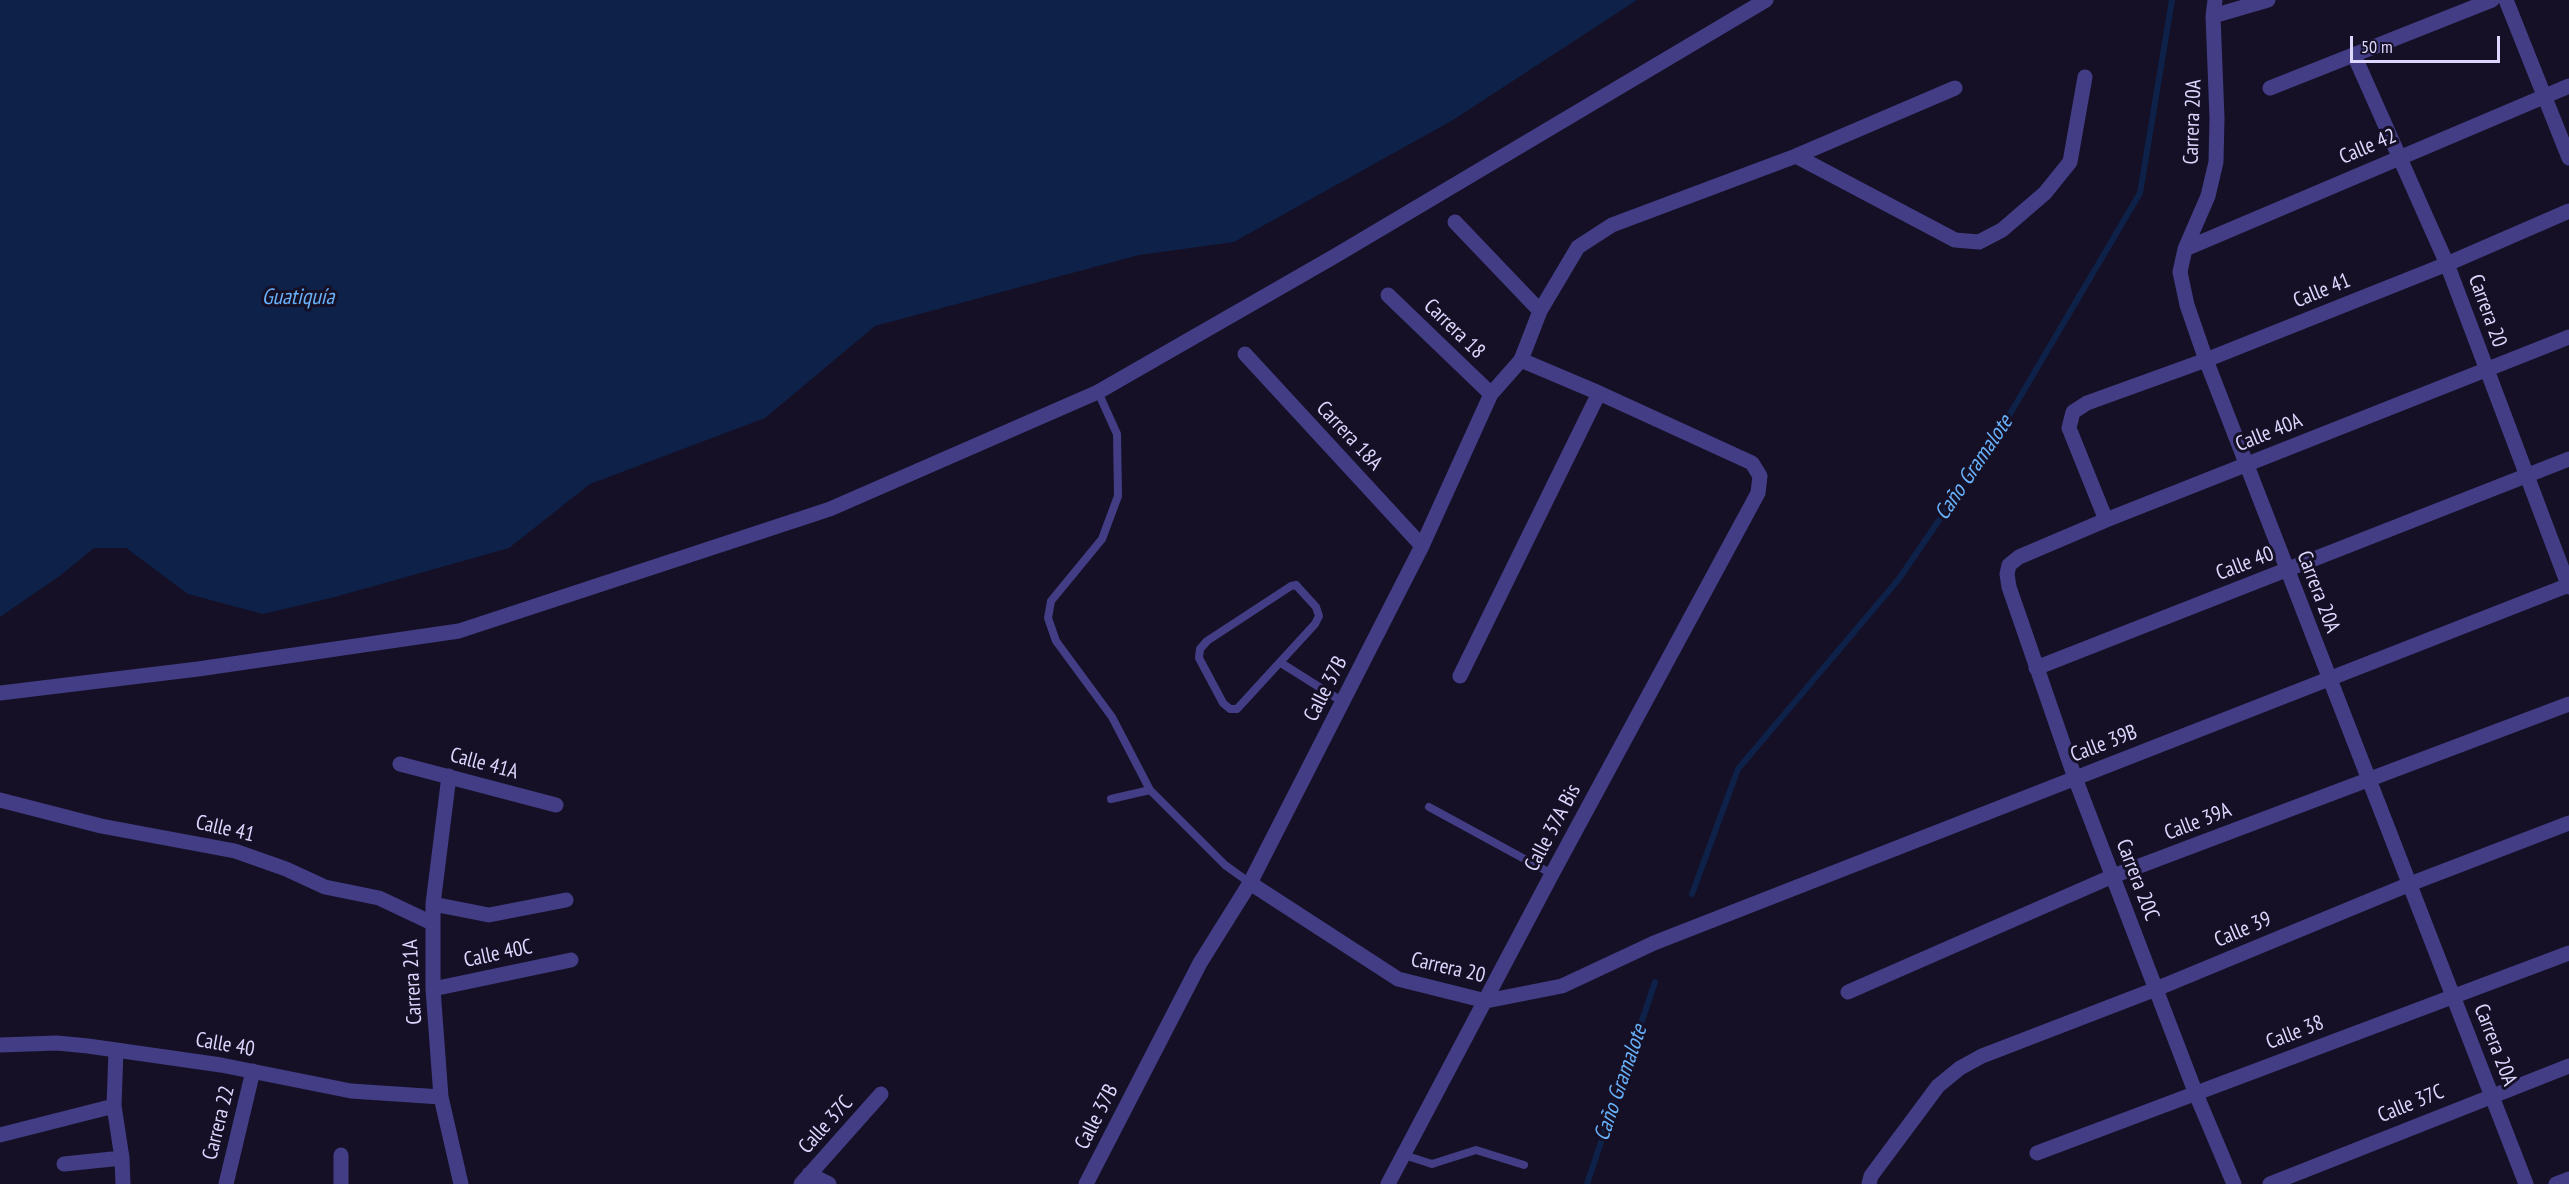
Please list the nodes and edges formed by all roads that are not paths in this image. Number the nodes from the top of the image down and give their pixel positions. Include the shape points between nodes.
1 (1766, 0) edge
2 (2215, 0) edge
3 (2268, 0) edge
4 (2492, 0) edge
5 (2506, 0) edge
6 (2213, 16) junction
7 (2354, 55) junction
8 (2085, 77) dead end
9 (2569, 86) edge
10 (1955, 88) dead end
11 (2270, 88) dead end
12 (2544, 96) junction
13 (1796, 156) junction
14 (2398, 157) junction
15 (2569, 158) edge
16 (2569, 211) edge
17 (1455, 222) dead end
18 (2185, 249) junction
19 (2447, 264) junction
20 (1388, 295) dead end
21 (1540, 311) junction
22 (2569, 337) edge
23 (1245, 354) dead end
24 (1521, 360) junction
25 (2206, 360) junction
26 (2486, 370) junction
27 (1098, 392) junction
28 (1599, 393) junction
29 (1491, 394) junction
30 (2569, 459) edge
31 (2246, 464) junction
32 (2525, 476) junction
33 (2106, 520) junction
34 (1422, 546) junction
35 (2287, 570) junction
36 (2569, 585) edge
37 (2009, 587) joint
38 (1281, 663) junction
39 (2036, 668) junction
40 (1460, 676) dead end
41 (2329, 678) junction
42 (0, 693) edge
43 (1343, 702) junction
44 (2569, 704) edge
45 (400, 764) dead end
46 (449, 776) junction
47 (2076, 778) junction
48 (2369, 780) junction
49 (1150, 790) junction
50 (1111, 799) dead end
51 (0, 800) edge
52 (556, 805) dead end
53 (1429, 807) dead end
54 (2569, 823) edge
55 (1552, 874) junction
56 (2114, 876) junction
57 (1250, 883) junction
58 (2409, 884) junction
59 (566, 900) dead end
60 (433, 904) junction
61 (432, 923) junction
62 (1654, 943) joint
63 (2569, 953) edge
64 (571, 960) dead end
65 (433, 989) junction
66 (2156, 989) junction
67 (1848, 992) dead end
68 (2453, 995) junction
69 (1486, 1001) junction
70 (0, 1045) edge
71 (116, 1050) junction
72 (2569, 1066) edge
73 (253, 1071) junction
74 (881, 1094) dead end
75 (2196, 1094) junction
76 (2492, 1095) junction
77 (441, 1097) junction
78 (114, 1106) junction
79 (0, 1135) edge
80 (2037, 1153) dead end
81 (340, 1155) dead end
82 (1404, 1155) junction
83 (122, 1158) junction
84 (64, 1164) dead end
85 (1524, 1165) dead end
86 (805, 1179) edge
87 (2569, 1179) edge
88 (123, 1184) edge
89 (226, 1184) edge
90 (341, 1184) edge
91 (461, 1184) edge
92 (829, 1184) edge
93 (1086, 1184) edge
94 (1388, 1184) edge
95 (1869, 1184) edge
96 (2234, 1184) edge
97 (2270, 1184) edge
98 (2526, 1184) edge
99 (2556, 1184) edge

1 - 27 street
2 - 6 street, Carrera 20A
3 - 6 street
4 - 7 street
5 - 12 street
6 - 18 street, Carrera 20A via 2216,162 2208,196
7 - 11 street
7 - 14 street, Carrera 20
8 - 13 street via 2070,162 2045,193 2002,230 1979,242 1955,240
9 - 12 street, Calle 42
10 - 13 street, Calle 37B
12 - 14 street, Calle 42
12 - 15 street
13 - 21 street, Calle 37B via 1612,225 1578,247
14 - 18 street, Calle 42
14 - 19 street, Carrera 20
16 - 19 street, Calle 41
17 - 21 street
18 - 25 street, Carrera 20A via 2180,272
19 - 25 street, Calle 41
19 - 26 street, Carrera 20
20 - 29 street, Carrera 18
21 - 24 street, Calle 37B
22 - 26 street, Calle 40A
23 - 34 street, Carrera 18A
24 - 28 street
24 - 29 street, Calle 37B
25 - 31 street, Carrera 20A
25 - 33 street, Calle 41 via 2087,403 2073,412 2069,428
26 - 31 street, Calle 40A
26 - 32 street, Carrera 20
27 - 42 street via 830,509 459,631
27 - 49 lane via 1117,434 1118,496 1102,539 1052,601 1048,618 1056,641 1112,717
28 - 40 street
28 - 55 street, Calle 37A Bis via 1752,463 1760,476 1758,493
29 - 34 street, Calle 37B
30 - 32 street, Calle 40
31 - 33 street, Calle 40A
31 - 35 street, Carrera 20A
32 - 35 street, Calle 40
32 - 36 street, Carrera 20
33 - 37 street, Calle 40A via 2019,556 2009,565
34 - 43 street, Calle 37B
35 - 39 street, Calle 40
35 - 41 street, Carrera 20A
36 - 41 street, Calle 39B
37 - 39 street, Carrera 20C
38 - 38 lane via 1319,616 1296,585 1200,649 1199,658 1230,709 1237,710
38 - 43 lane
39 - 47 street, Carrera 20C
41 - 47 street, Calle 39B
41 - 48 street, Carrera 20A
43 - 57 street, Calle 37B
44 - 48 street, Calle 39A
45 - 46 street, Calle 41A
46 - 52 street, Calle 41A
46 - 60 street, Carrera 21A
47 - 56 street, Carrera 20C
47 - 62 street, Calle 39B
48 - 56 street, Calle 39A
48 - 58 street, Carrera 20A
49 - 50 lane
49 - 57 lane via 1225,865
51 - 61 street, Calle 41 via 101,826 236,851 325,887 379,898
53 - 55 lane
54 - 58 street, Calle 39
55 - 69 street, Calle 37A Bis
56 - 66 street, Carrera 20C
56 - 67 street, Calle 39A
57 - 69 street, Carrera 20 via 1398,979
57 - 93 street, Calle 37B via 1200,963
58 - 66 street, Calle 39
58 - 68 street, Carrera 20A
59 - 60 street via 489,915
60 - 61 street, Carrera 21A
61 - 65 street, Carrera 21A
62 - 69 street, Carrera 20 via 1562,986
63 - 68 street, Calle 38
64 - 65 street, Calle 40C
65 - 77 street, Carrera 21A
66 - 75 street, Carrera 20C
66 - 95 street, Calle 39 via 1960,1068 1938,1086
68 - 75 street, Calle 38
68 - 76 street, Carrera 20A
69 - 82 street, Calle 37A Bis
70 - 71 street, Calle 40 via 57,1043
71 - 73 street, Calle 40
71 - 78 street
72 - 76 street, Calle 37C
73 - 77 street, Calle 40 via 351,1091
73 - 89 street, Carrera 22
74 - 86 street, Calle 37C
75 - 80 street, Calle 38
75 - 96 street, Carrera 20C
76 - 97 street, Calle 37C
76 - 98 street, Carrera 20A
77 - 91 street, Carrera 21A
78 - 79 street
78 - 83 street
81 - 90 street
82 - 85 lane via 1432,1164 1476,1150
82 - 94 street, Calle 37A Bis
83 - 84 street
83 - 88 street
86 - 92 street
87 - 99 street

